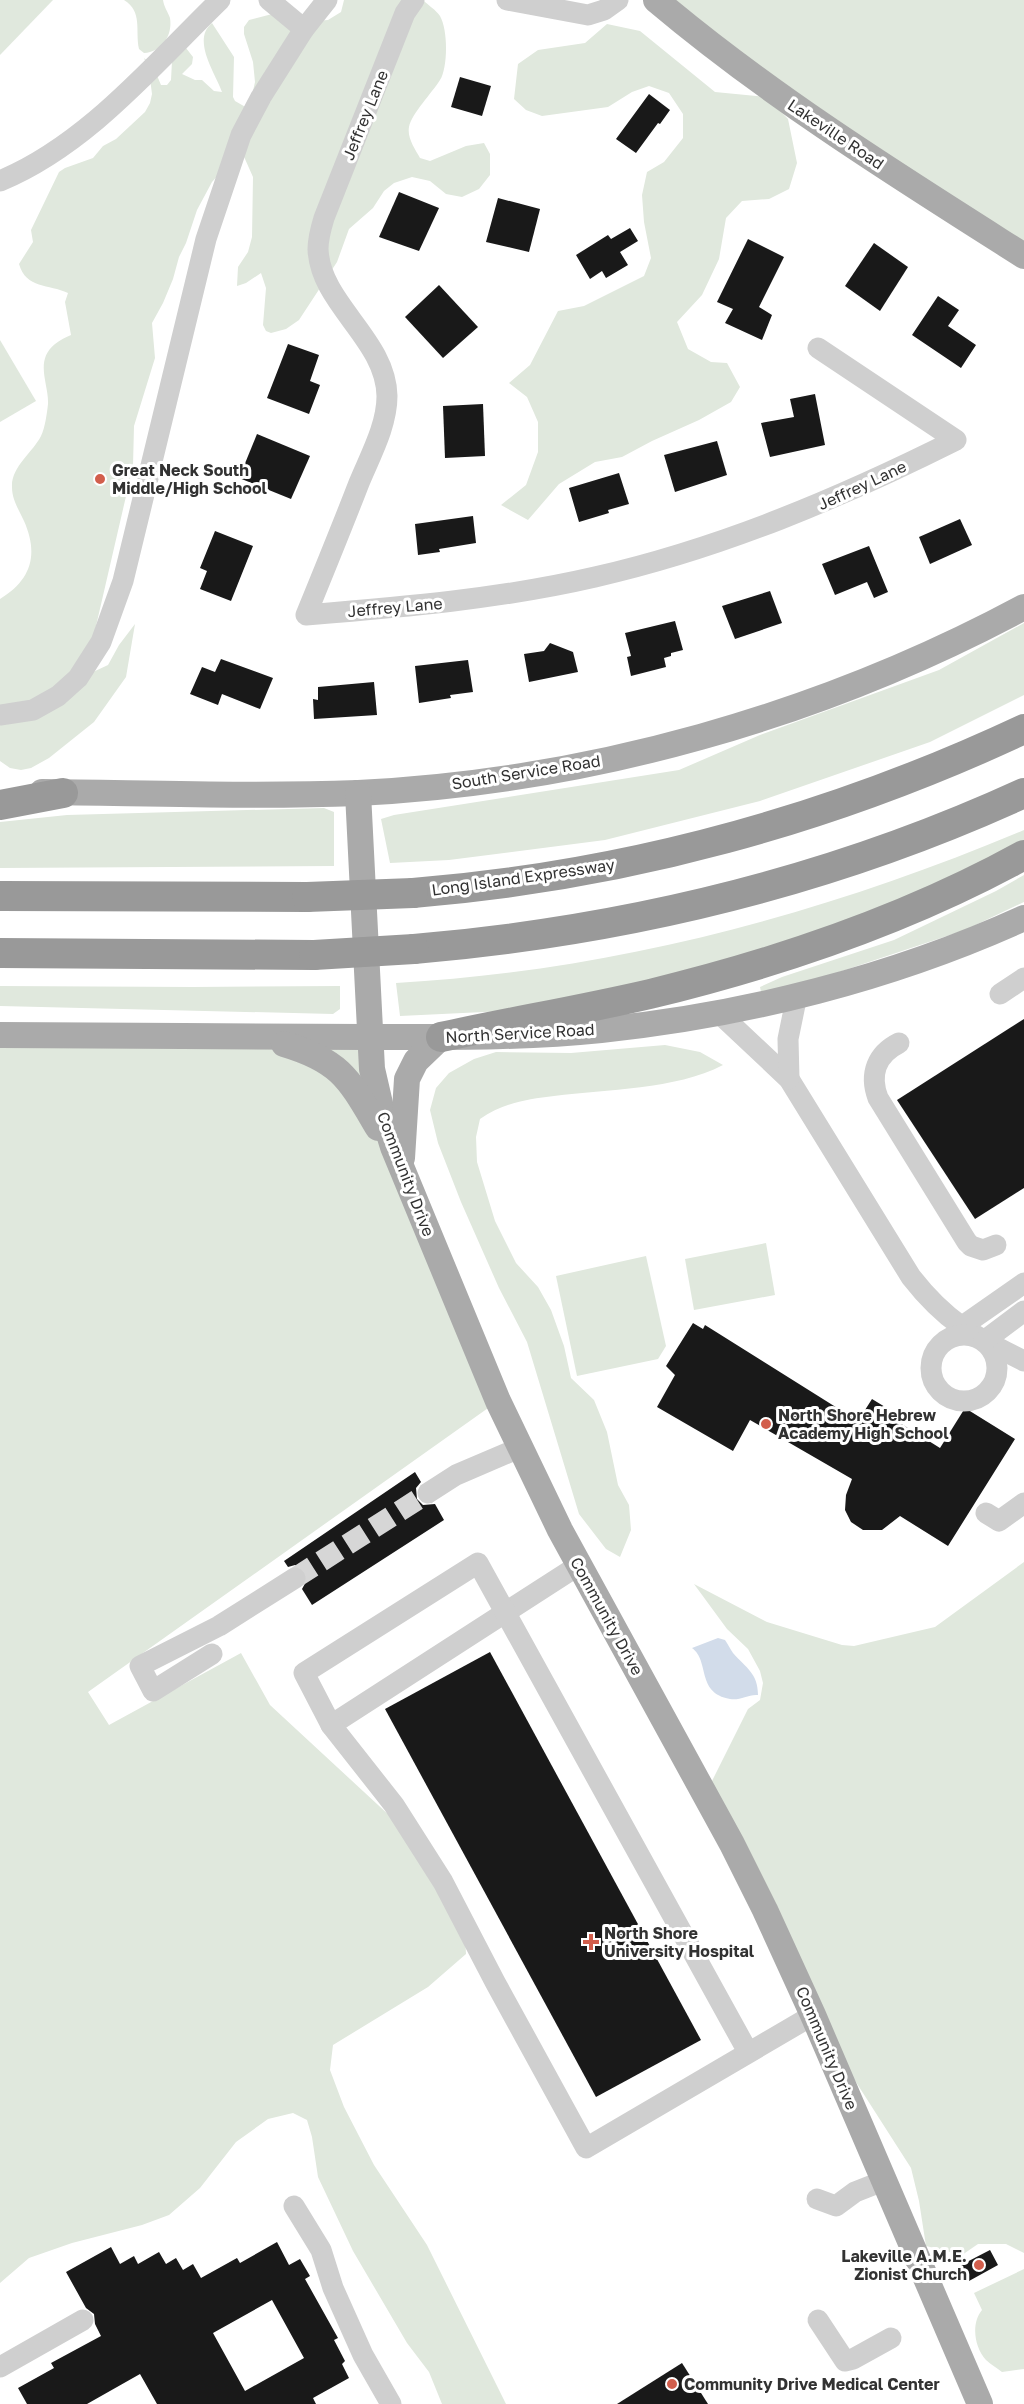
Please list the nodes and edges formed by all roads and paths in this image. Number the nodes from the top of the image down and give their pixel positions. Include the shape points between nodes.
1 (220, 0) edge
2 (269, 0) edge
3 (327, 0) edge
4 (414, 0) edge
5 (507, 0) edge
6 (586, 0) edge
7 (618, 0) edge
8 (656, 0) edge
9 (566, 12) junction
10 (304, 29) junction
11 (0, 181) edge
12 (1024, 256) edge
13 (818, 348) dead end
14 (1024, 607) edge
15 (0, 715) edge
16 (1024, 729) edge
17 (0, 792) edge
18 (63, 793) junction
19 (358, 793) junction
20 (1024, 793) edge
21 (0, 805) edge
22 (1024, 855) edge
23 (0, 896) edge
24 (1024, 918) edge
25 (0, 953) edge
26 (1024, 978) edge
27 (1000, 994) dead end
28 (797, 995) junction
29 (719, 1013) junction
30 (0, 1035) edge
31 (255, 1036) junction
32 (369, 1037) junction
33 (441, 1037) junction
34 (899, 1043) dead end
35 (789, 1079) junction
36 (401, 1167) junction
37 (996, 1245) dead end
38 (1024, 1283) edge
39 (1024, 1311) edge
40 (961, 1327) junction
41 (984, 1341) junction
42 (1024, 1361) edge
43 (519, 1448) junction
44 (428, 1493) tunnel mouth
45 (1024, 1503) edge
46 (986, 1513) dead end
47 (579, 1565) junction
48 (294, 1578) tunnel mouth
49 (506, 1614) junction
50 (212, 1654) dead end
51 (331, 1725) junction
52 (813, 2015) junction
53 (748, 2052) junction
54 (883, 2181) junction
55 (855, 2192) dead end
56 (294, 2206) dead end
57 (83, 2320) dead end
58 (818, 2320) dead end
59 (891, 2338) dead end
60 (0, 2367) edge
61 (391, 2404) edge
62 (980, 2404) edge

1 - 11 street via 91,125 45,159
2 - 10 street
3 - 10 street
4 - 13 street, Jeffrey Lane via 324,218 319,240 322,270 375,354 387,397 379,435 306,615 478,598 639,566 718,543 807,510 956,440
5 - 9 street
6 - 9 street
7 - 9 street via 592,14
8 - 12 main road, Lakeville Road via 810,117
10 - 15 street via 241,135 207,239 123,581 101,642 86,667 58,696 33,710
14 - 19 main road, South Service Road via 861,682 727,729 562,768 474,782
16 - 23 highway, Long Island Expressway, bridge via 847,802 712,843 503,884 413,893 307,897
17 - 18 main road, South Service Road
18 - 19 main road, South Service Road
18 - 21 highway
19 - 32 main road, Community Drive
20 - 25 highway, bridge via 856,859 721,898 584,929 414,949 314,955
22 - 33 highway via 894,916 742,969 648,994
24 - 28 main road, North Service Road via 938,953
26 - 27 street
28 - 29 main road, North Service Road
28 - 35 street via 789,1039
29 - 33 main road, North Service Road via 582,1032
29 - 35 street
30 - 31 main road, North Service Road
31 - 32 main road, North Service Road
31 - 36 main road via 309,1052 336,1068 352,1086
32 - 33 main road, North Service Road
32 - 36 main road, Community Drive via 381,1108
33 - 36 main road via 416,1061 407,1079
34 - 37 street via 885,1052 876,1066 874,1083 878,1098 967,1242 983,1251
35 - 40 street via 911,1277 933,1304
36 - 43 main road, Community Drive
38 - 40 street
39 - 41 street
40 - 41 street
41 - 42 street
43 - 44 street via 456,1475
43 - 47 main road, Community Drive
45 - 46 street via 999,1521
47 - 49 street
47 - 52 main road, Community Drive via 732,1844
48 - 50 street via 219,1626 140,1666 153,1691
49 - 51 street
49 - 51 street via 478,1563 304,1673
49 - 53 street
51 - 53 street via 393,1805 443,1882 586,2148
52 - 53 street
52 - 54 main road, Community Drive
54 - 55 street
54 - 62 main road, Community Drive
56 - 61 street via 321,2250 363,2355
57 - 60 street
58 - 59 street via 845,2361

